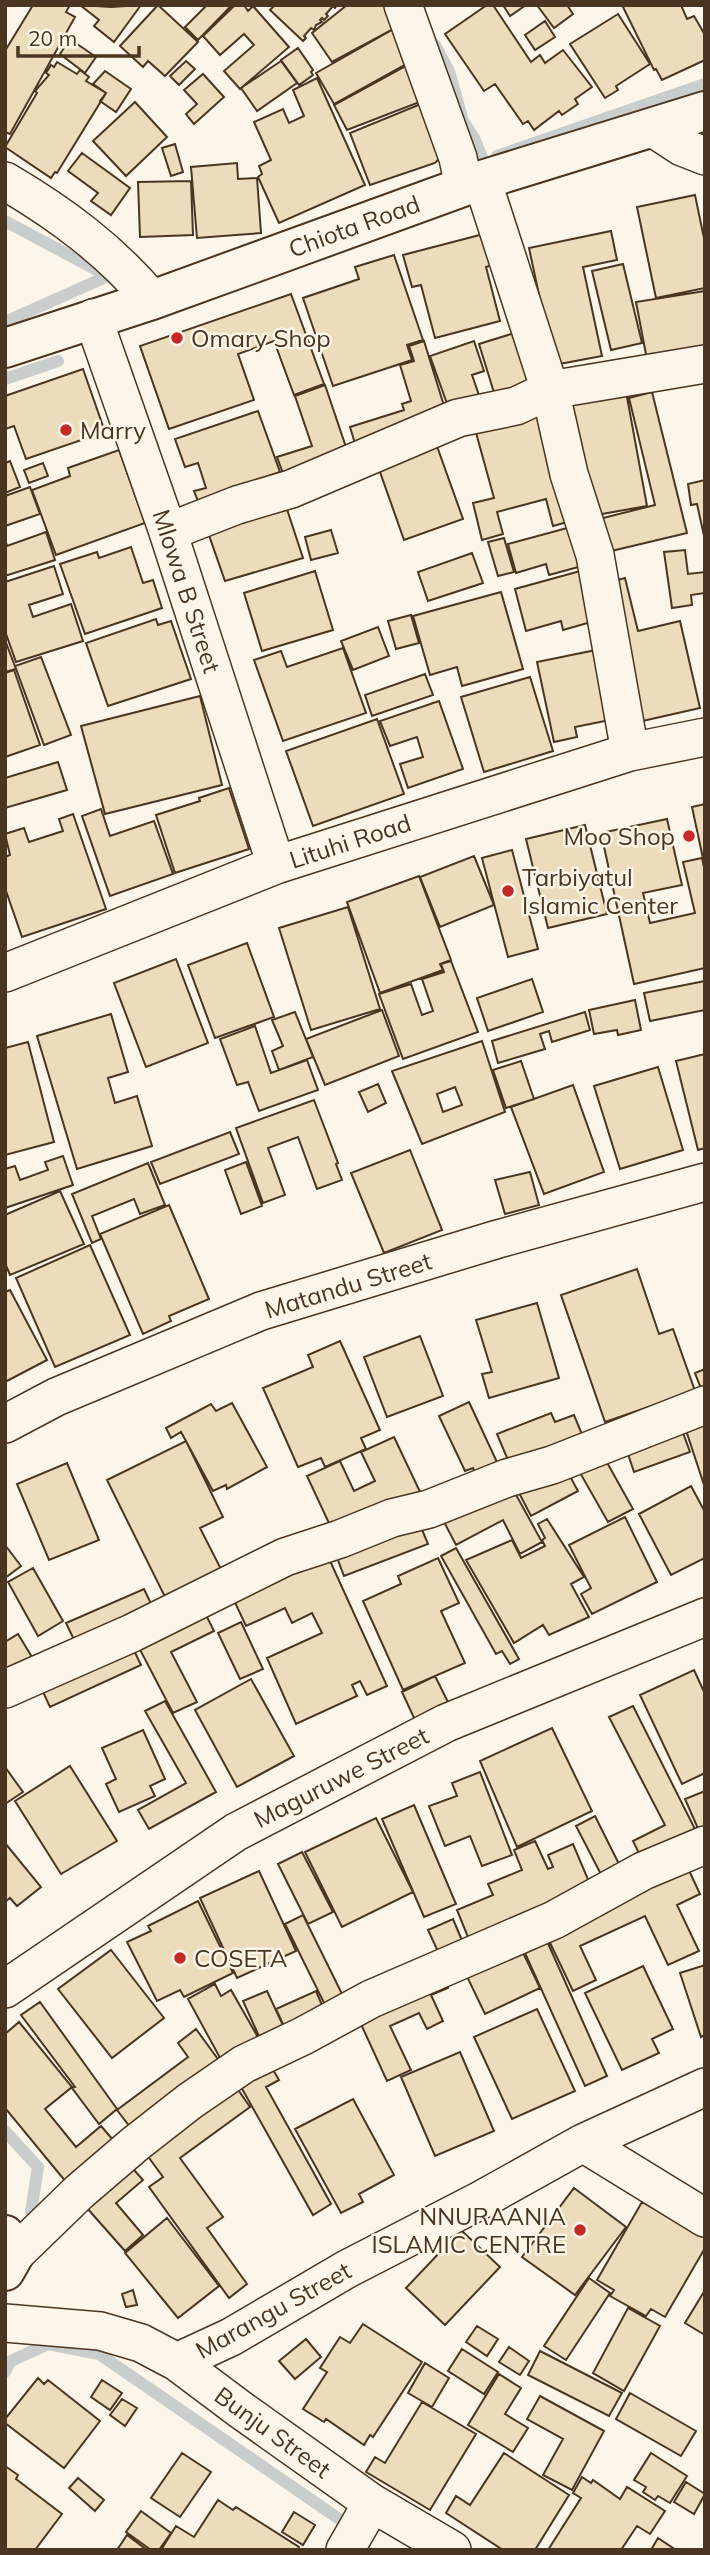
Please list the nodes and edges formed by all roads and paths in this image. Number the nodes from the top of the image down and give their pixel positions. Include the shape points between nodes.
1 (404, 5) edge
2 (705, 111) edge
3 (653, 128) junction
4 (705, 156) edge
5 (5, 181) edge
6 (473, 183) junction
7 (152, 300) junction
8 (93, 318) junction
9 (5, 348) edge
10 (705, 364) edge
11 (550, 390) junction
12 (168, 532) junction
13 (705, 737) edge
14 (630, 752) junction
15 (276, 865) junction
16 (5, 973) edge
17 (705, 1182) edge
18 (705, 1405) edge
19 (5, 1424) edge
20 (705, 1617) edge
21 (5, 1689) edge
22 (705, 1845) edge
23 (5, 1989) edge
24 (705, 2087) edge
25 (583, 2143) junction
26 (705, 2218) edge
27 (8, 2254) edge
28 (5, 2323) edge
29 (177, 2362) junction
30 (372, 2503) junction
31 (345, 2550) edge
32 (452, 2550) edge

1 - 6 street via 458,158
2 - 3 street, Chiota Road
3 - 4 street
3 - 6 street, Chiota Road
5 - 7 street via 86,234
6 - 7 street, Chiota Road
6 - 11 street
7 - 8 street, Chiota Road
8 - 9 street, Chiota Road
8 - 12 street, Mlowa B Street
10 - 11 street
11 - 12 street via 516,406 458,418 290,489
11 - 14 street via 569,474 595,555
12 - 15 street, Mlowa B Street
13 - 14 street, Lituhi Road
14 - 15 street, Lituhi Road
15 - 16 street, Lituhi Road
17 - 19 street, Matandu Street via 261,1311 55,1397
18 - 21 street via 552,1465 285,1557 132,1633
20 - 23 street, Maguruwe Street via 446,1723 236,1832
22 - 27 street via 642,1871 554,1920 371,1999 244,2064 135,2144
24 - 25 street, Marangu Street
25 - 26 street
25 - 29 street, Marangu Street via 347,2269 231,2337
28 - 29 street, Bunju Street via 100,2331 141,2343
29 - 30 street, Bunju Street
30 - 31 street
30 - 32 street, Bunju Street

